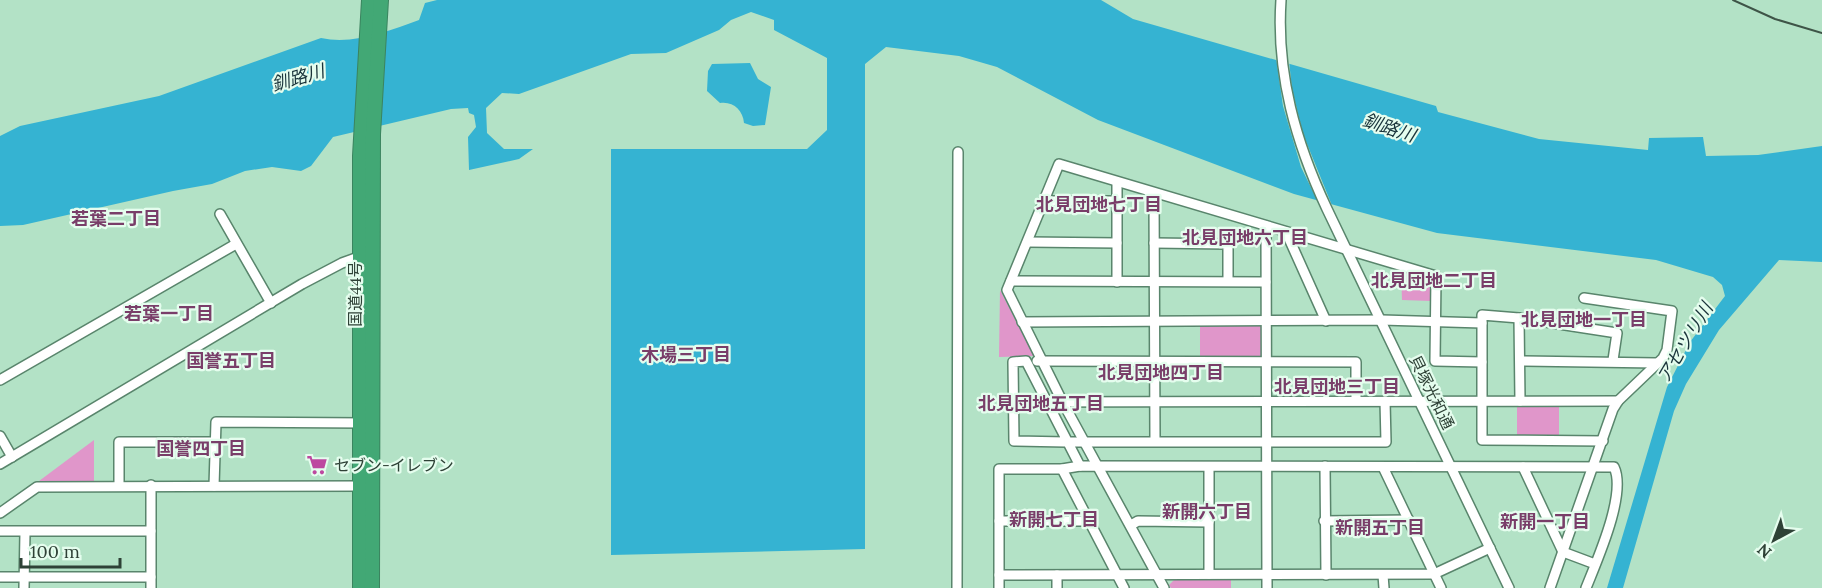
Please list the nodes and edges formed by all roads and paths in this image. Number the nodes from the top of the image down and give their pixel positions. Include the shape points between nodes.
1 (369, 0) edge
2 (381, 0) edge
3 (1281, 0) edge
4 (374, 15) junction
5 (958, 152) dead end
6 (1117, 182) junction
7 (1154, 193) junction
8 (1044, 201) junction
9 (1117, 201) junction
10 (220, 214) dead end
11 (1266, 226) junction
12 (1286, 232) junction
13 (1028, 242) junction
14 (1117, 243) junction
15 (1154, 243) junction
16 (236, 244) junction
17 (1347, 250) junction
18 (366, 255) junction
19 (1228, 281) junction
20 (1011, 282) junction
21 (1117, 282) junction
22 (1154, 282) junction
23 (1266, 282) junction
24 (1584, 298) dead end
25 (271, 303) junction
26 (1519, 318) junction
27 (1382, 320) junction
28 (1266, 321) junction
29 (1326, 321) junction
30 (1435, 321) junction
31 (1022, 322) junction
32 (1154, 322) junction
33 (1482, 323) junction
34 (1042, 360) junction
35 (1613, 360) junction
36 (1026, 361) junction
37 (1266, 361) junction
38 (1521, 361) junction
39 (1154, 362) junction
40 (1482, 362) junction
41 (1656, 363) junction
42 (0, 380) edge
43 (1356, 400) junction
44 (1385, 400) junction
45 (1420, 400) junction
46 (1482, 400) junction
47 (1062, 401) junction
48 (1154, 401) junction
49 (1520, 401) junction
50 (1618, 401) junction
51 (1014, 402) junction
52 (1046, 402) junction
53 (1266, 402) junction
54 (367, 423) junction
55 (0, 436) edge
56 (1155, 441) junction
57 (1267, 441) junction
58 (1603, 441) junction
59 (215, 442) junction
60 (1066, 442) junction
61 (1084, 442) junction
62 (12, 457) junction
63 (0, 464) edge
64 (1080, 466) junction
65 (1266, 466) junction
66 (1325, 466) junction
67 (1383, 466) junction
68 (1452, 466) junction
69 (1593, 466) junction
70 (1099, 467) junction
71 (1209, 467) junction
72 (1523, 467) junction
73 (1062, 469) junction
74 (118, 485) junction
75 (151, 485) junction
76 (214, 486) junction
77 (367, 487) junction
78 (0, 513) edge
79 (1088, 520) junction
80 (1409, 520) junction
81 (999, 521) junction
82 (1324, 521) junction
83 (1209, 522) junction
84 (1131, 525) junction
85 (0, 531) edge
86 (151, 531) junction
87 (25, 532) junction
88 (1490, 548) junction
89 (1563, 552) junction
90 (1595, 564) junction
91 (1117, 574) junction
92 (1209, 574) junction
93 (1267, 574) junction
94 (1434, 574) junction
95 (999, 575) junction
96 (1057, 575) junction
97 (1157, 575) junction
98 (1326, 575) junction
99 (1383, 575) junction
100 (23, 576) junction
101 (0, 577) edge
102 (151, 577) junction
103 (24, 588) edge
104 (151, 588) edge
105 (360, 588) edge
106 (372, 588) edge
107 (957, 588) edge
108 (999, 588) edge
109 (1057, 588) edge
110 (1124, 588) edge
111 (1164, 588) edge
112 (1267, 588) edge
113 (1384, 588) edge
114 (1441, 588) edge
115 (1509, 588) edge
116 (1550, 588) edge
117 (1586, 588) edge

1 - 4 highway, 国道44号
2 - 4 highway, 国道44号
3 - 17 street, 貝塚光和通 via 1282,56 1292,120
4 - 18 highway, 国道44号
5 - 107 street
6 - 7 street
6 - 8 street via 1059,164
6 - 9 street
7 - 11 street
7 - 15 street
8 - 9 street
8 - 13 street
9 - 14 street
10 - 16 street
11 - 12 street
11 - 23 street
12 - 17 street
12 - 29 street
13 - 14 street
13 - 20 street
14 - 21 street
15 - 19 street via 1228,244
15 - 22 street
16 - 25 street
16 - 42 street
17 - 27 street, 貝塚光和通
17 - 30 street via 1436,276
18 - 25 street
18 - 54 highway, 国道44号
19 - 22 street
19 - 23 street
20 - 21 street
20 - 31 street via 1006,291
21 - 22 street
22 - 32 street
23 - 28 street
24 - 41 street via 1672,311 1668,351
25 - 62 street
26 - 33 street via 1482,315
26 - 35 street via 1617,333
26 - 38 street
27 - 29 street
27 - 30 street
27 - 45 street, 貝塚光和通
28 - 29 street
28 - 32 street
28 - 37 street
30 - 33 street
30 - 40 street via 1435,361
31 - 32 street
31 - 34 street
32 - 39 street
33 - 40 street
34 - 36 street
34 - 39 street
34 - 47 street
35 - 38 street
35 - 41 street
36 - 51 street via 1013,362
36 - 52 street
37 - 39 street
37 - 43 street via 1356,362
37 - 53 street
38 - 49 street
39 - 48 street
40 - 46 street
41 - 50 street
43 - 44 street
43 - 53 street
44 - 45 street
44 - 57 street via 1386,442
45 - 46 street
45 - 68 street, 貝塚光和通
46 - 49 street
46 - 58 street via 1482,440
47 - 48 street
47 - 52 street
47 - 61 street
48 - 53 street
48 - 56 street
49 - 50 street
50 - 58 street
51 - 52 street
51 - 60 street via 1014,441
52 - 60 street
53 - 57 street
54 - 59 street via 216,422
54 - 77 highway, 国道44号
55 - 62 street
56 - 57 street
56 - 61 street
57 - 65 street
58 - 69 street
59 - 74 street via 119,441
59 - 76 street
60 - 61 street
60 - 64 street
61 - 70 street
62 - 63 street
64 - 70 street
64 - 73 street
65 - 66 street
65 - 71 street
65 - 93 street
66 - 67 street
66 - 82 street
67 - 68 street
67 - 80 street
68 - 72 street
68 - 88 street, 貝塚光和通
69 - 72 street
69 - 89 street
69 - 90 street via 1614,467 1618,477 1616,497
70 - 71 street
70 - 84 street
71 - 83 street
72 - 89 street
73 - 79 street
73 - 81 street via 999,469
74 - 75 street
74 - 78 street via 37,487
75 - 76 street
75 - 86 street
76 - 77 street
77 - 105 highway, 国道44号
77 - 106 highway, 国道44号
79 - 81 street
79 - 91 street
80 - 82 street
80 - 94 street
81 - 95 street
82 - 98 street
83 - 84 street via 1138,521
83 - 92 street
84 - 97 street
85 - 87 street
86 - 87 street
86 - 102 street
87 - 100 street
88 - 94 street
88 - 115 street, 貝塚光和通
89 - 90 street
89 - 116 street
90 - 117 street
91 - 96 street
91 - 97 street
91 - 110 street
92 - 93 street
92 - 97 street
93 - 98 street
93 - 112 street
94 - 99 street
94 - 114 street
95 - 96 street
95 - 108 street
96 - 109 street
97 - 111 street
98 - 99 street
99 - 113 street
100 - 101 street
100 - 102 street
100 - 103 street
102 - 104 street

